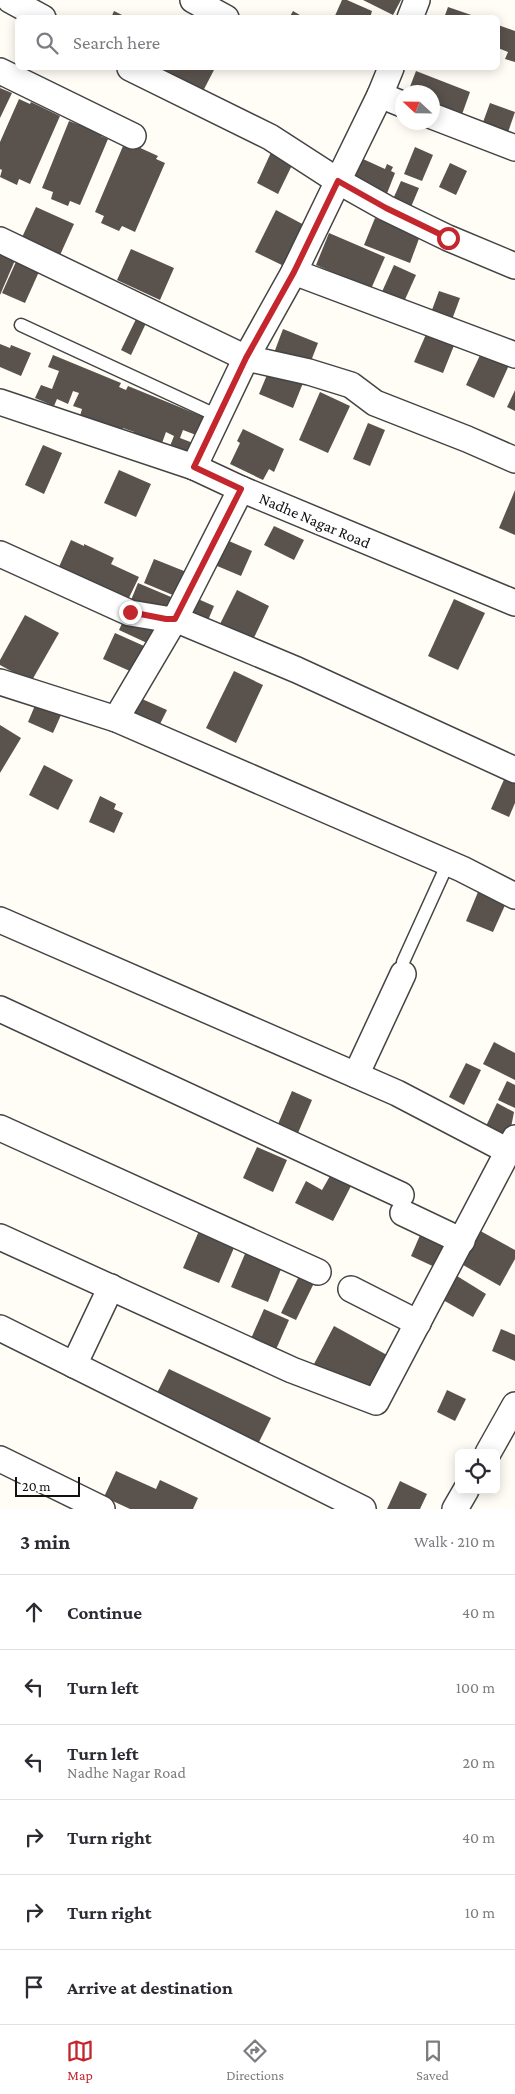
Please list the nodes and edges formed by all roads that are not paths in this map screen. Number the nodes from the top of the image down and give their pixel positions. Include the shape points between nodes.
1 (10, 0) edge
2 (193, 0) edge
3 (417, 0) edge
4 (38, 15) edge
5 (220, 15) edge
6 (411, 15) edge
7 (134, 70) edge
8 (391, 70) edge
9 (0, 71) edge
10 (391, 100) edge
11 (440, 119) edge
12 (133, 136) dead end
13 (515, 148) edge
14 (338, 181) junction
15 (0, 240) edge
16 (515, 266) edge
17 (294, 272) junction
18 (21, 325) dead end
19 (515, 355) edge
20 (246, 358) junction
21 (0, 402) edge
22 (220, 417) junction
23 (515, 460) edge
24 (194, 467) junction
25 (241, 489) junction
26 (0, 554) edge
27 (515, 603) edge
28 (175, 619) junction
29 (0, 682) edge
30 (116, 719) junction
31 (515, 770) edge
32 (448, 864) junction
33 (515, 896) edge
34 (0, 920) edge
35 (403, 968) joint
36 (0, 1009) edge
37 (356, 1075) junction
38 (0, 1128) edge
39 (512, 1144) edge
40 (0, 1237) edge
41 (462, 1241) junction
42 (318, 1272) dead end
43 (111, 1287) junction
44 (351, 1289) dead end
45 (418, 1323) junction
46 (0, 1328) edge
47 (74, 1365) junction
48 (515, 1405) edge
49 (490, 1449) edge
50 (0, 1459) edge
51 (464, 1494) edge
52 (332, 1502) edge
53 (102, 1509) edge
54 (363, 1509) edge
55 (455, 1509) edge

1 - 4 street
2 - 5 street
3 - 6 street
7 - 14 street via 270,137
8 - 10 street
9 - 12 street
10 - 14 street
11 - 13 street
14 - 16 street via 440,234
14 - 17 street
15 - 20 street
17 - 19 street
17 - 20 street
18 - 22 lane
20 - 22 street
20 - 23 street via 351,385 375,404
21 - 24 street, Nadhe Nagar Road
22 - 24 street
24 - 25 street, Nadhe Nagar Road
25 - 27 street, Nadhe Nagar Road
25 - 28 street
26 - 28 street via 130,612
28 - 30 street
28 - 31 street via 297,670
29 - 30 street
30 - 32 street
32 - 33 street
32 - 35 lane
34 - 37 street
35 - 37 street
36 - 41 street via 402,1204
37 - 39 street
38 - 42 street
39 - 41 street
40 - 43 street
41 - 45 street
43 - 45 street via 292,1370 376,1402
43 - 47 street
44 - 45 street
46 - 47 street
47 - 52 street
48 - 49 street
50 - 53 street
51 - 55 street
52 - 54 street

